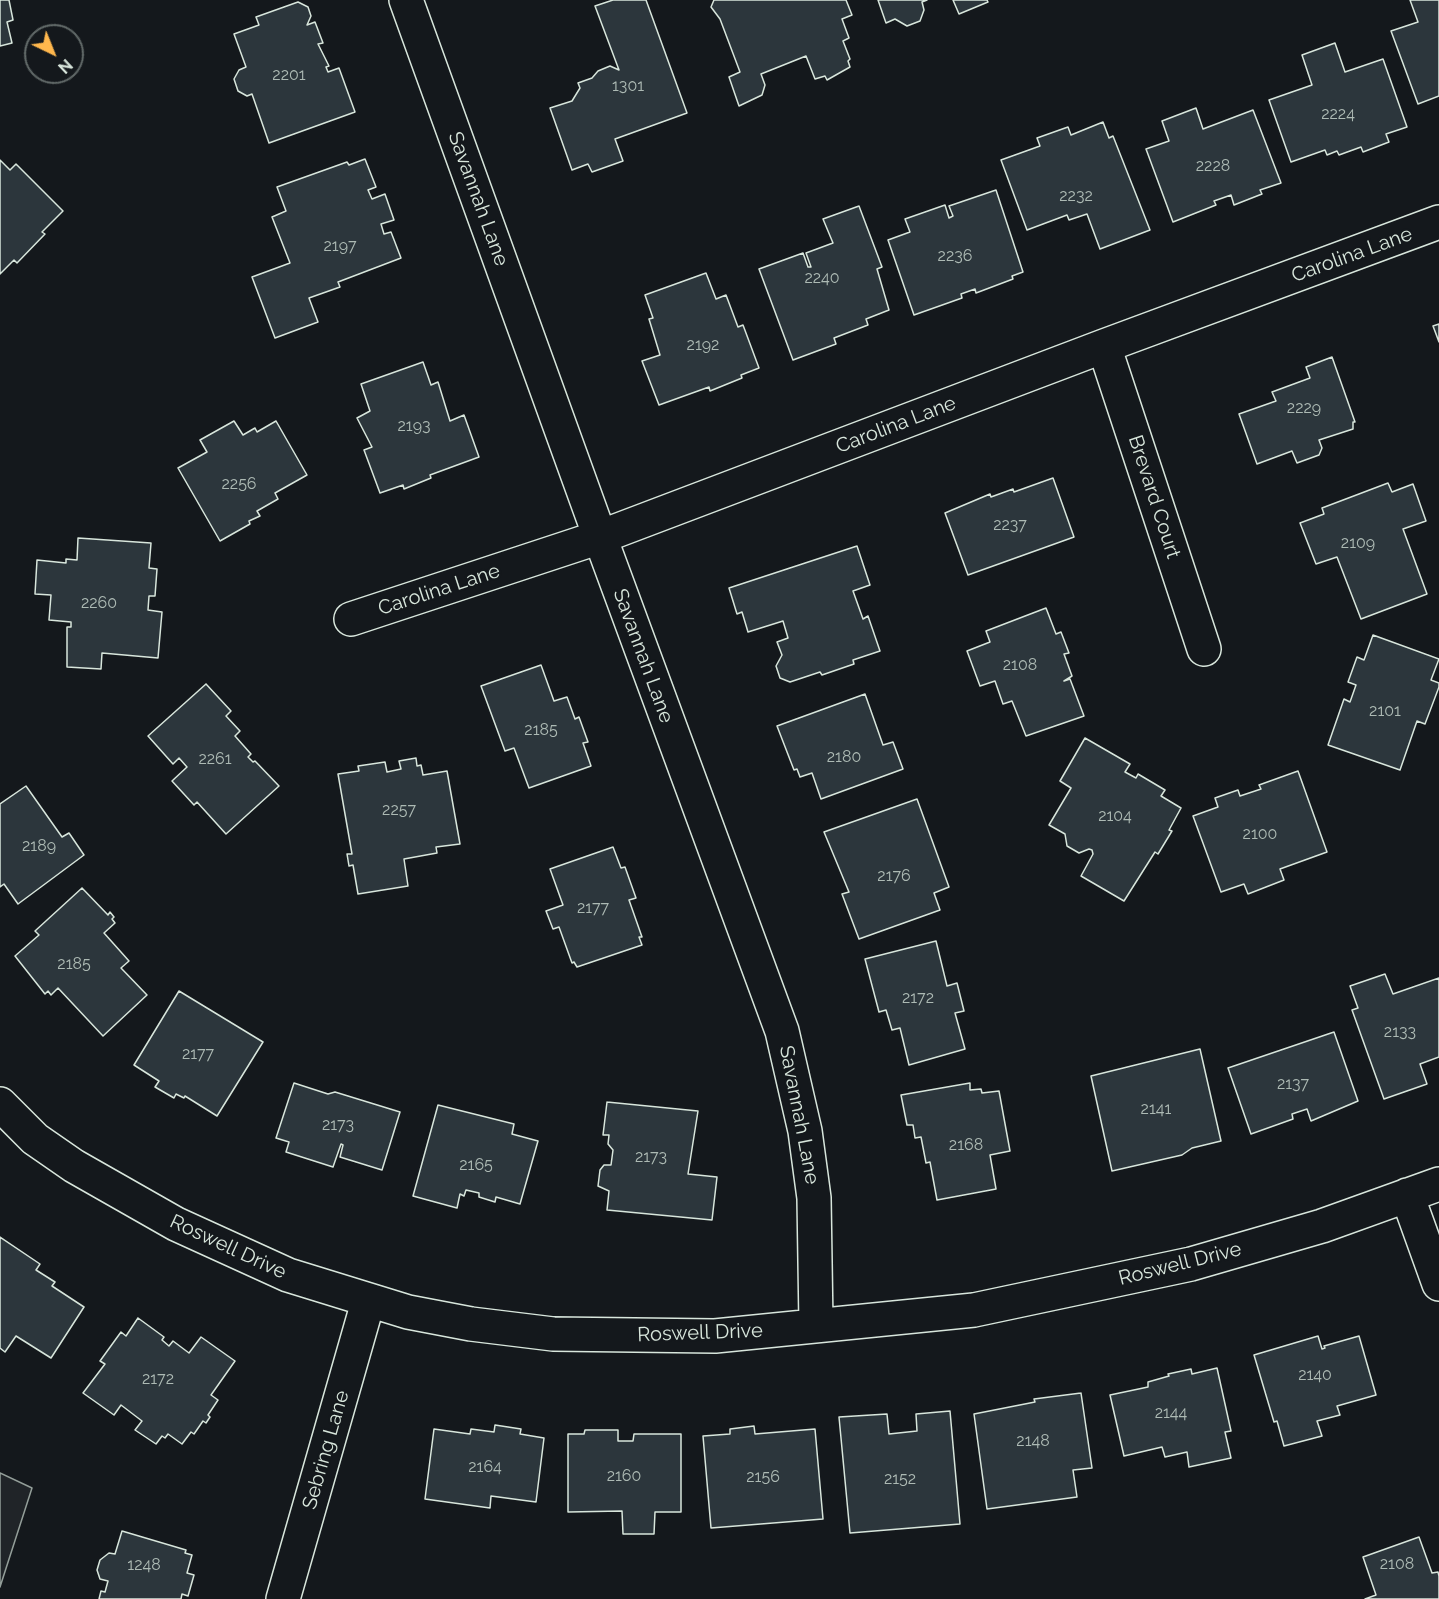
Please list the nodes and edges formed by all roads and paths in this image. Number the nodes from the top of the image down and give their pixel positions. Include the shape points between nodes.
1 (406, 0) edge
2 (1439, 222) edge
3 (1104, 346) junction
4 (600, 537) junction
5 (351, 619) dead end
6 (1204, 649) dead end
7 (0, 1104) edge
8 (1439, 1184) edge
9 (1407, 1196) junction
10 (1439, 1284) edge
11 (368, 1302) junction
12 (816, 1325) junction
13 (283, 1599) edge

1 - 4 street, Savannah Lane
2 - 3 street, Carolina Lane
3 - 4 street, Carolina Lane
3 - 6 street, Brevard Court
4 - 5 street, Carolina Lane
4 - 12 street, Savannah Lane via 782,1031 805,1131 814,1197
7 - 11 street, Roswell Drive via 45,1146 74,1166 176,1224 288,1275
8 - 9 street, Roswell Drive
9 - 10 street
9 - 12 street, Roswell Drive via 1322,1226 1191,1264 974,1310
11 - 12 street, Roswell Drive via 471,1324 553,1334 715,1336
11 - 13 street, Sebring Lane

